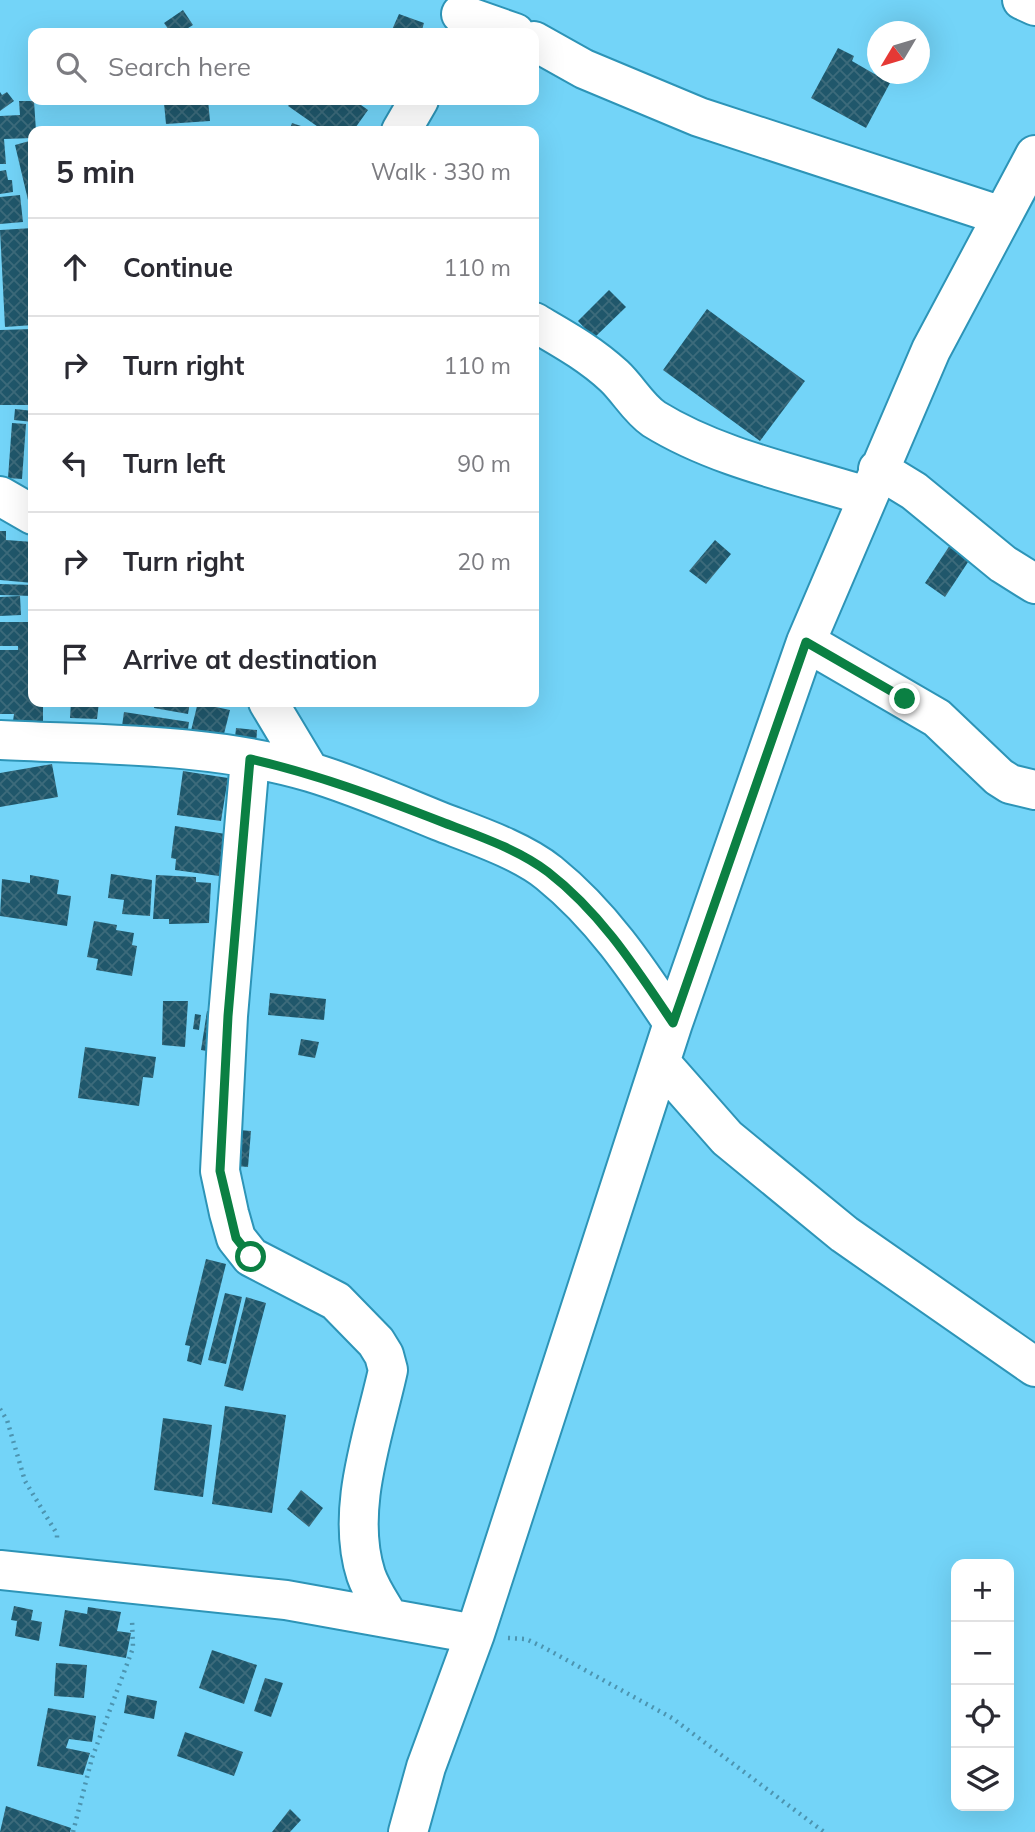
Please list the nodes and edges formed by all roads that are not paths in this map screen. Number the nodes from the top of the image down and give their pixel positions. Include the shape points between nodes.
1 (1022, 0) edge
2 (1035, 6) edge
3 (460, 16) edge
4 (499, 28) edge
5 (539, 44) edge
6 (416, 105) edge
7 (404, 126) edge
8 (1035, 155) edge
9 (1002, 216) junction
10 (539, 325) edge
11 (872, 482) junction
12 (0, 496) edge
13 (28, 511) edge
14 (1035, 584) edge
15 (806, 642) junction
16 (271, 707) edge
17 (0, 740) edge
18 (250, 759) junction
19 (310, 772) junction
20 (1035, 789) edge
21 (673, 1023) junction
22 (661, 1063) junction
23 (1035, 1367) edge
24 (0, 1570) edge
25 (389, 1618) junction
26 (475, 1634) junction
27 (408, 1832) edge

1 - 2 street
3 - 4 street
5 - 9 street via 584,69 699,117
6 - 7 street
8 - 9 street
9 - 11 street via 930,350
10 - 11 street via 587,353 647,413 680,432 734,455
11 - 14 street via 914,491 1003,564
11 - 15 street
12 - 13 street
15 - 20 street via 937,718 999,778
15 - 21 street
16 - 19 street
17 - 18 street via 159,748
18 - 19 street
18 - 25 street via 220,1171 236,1238 251,1257 336,1301 384,1354 388,1370 358,1509 367,1577
19 - 21 street via 482,837 546,870 617,939
21 - 22 street
22 - 23 street via 727,1138 822,1216
22 - 26 street
24 - 25 street via 286,1600
25 - 26 street
26 - 27 street via 426,1766

